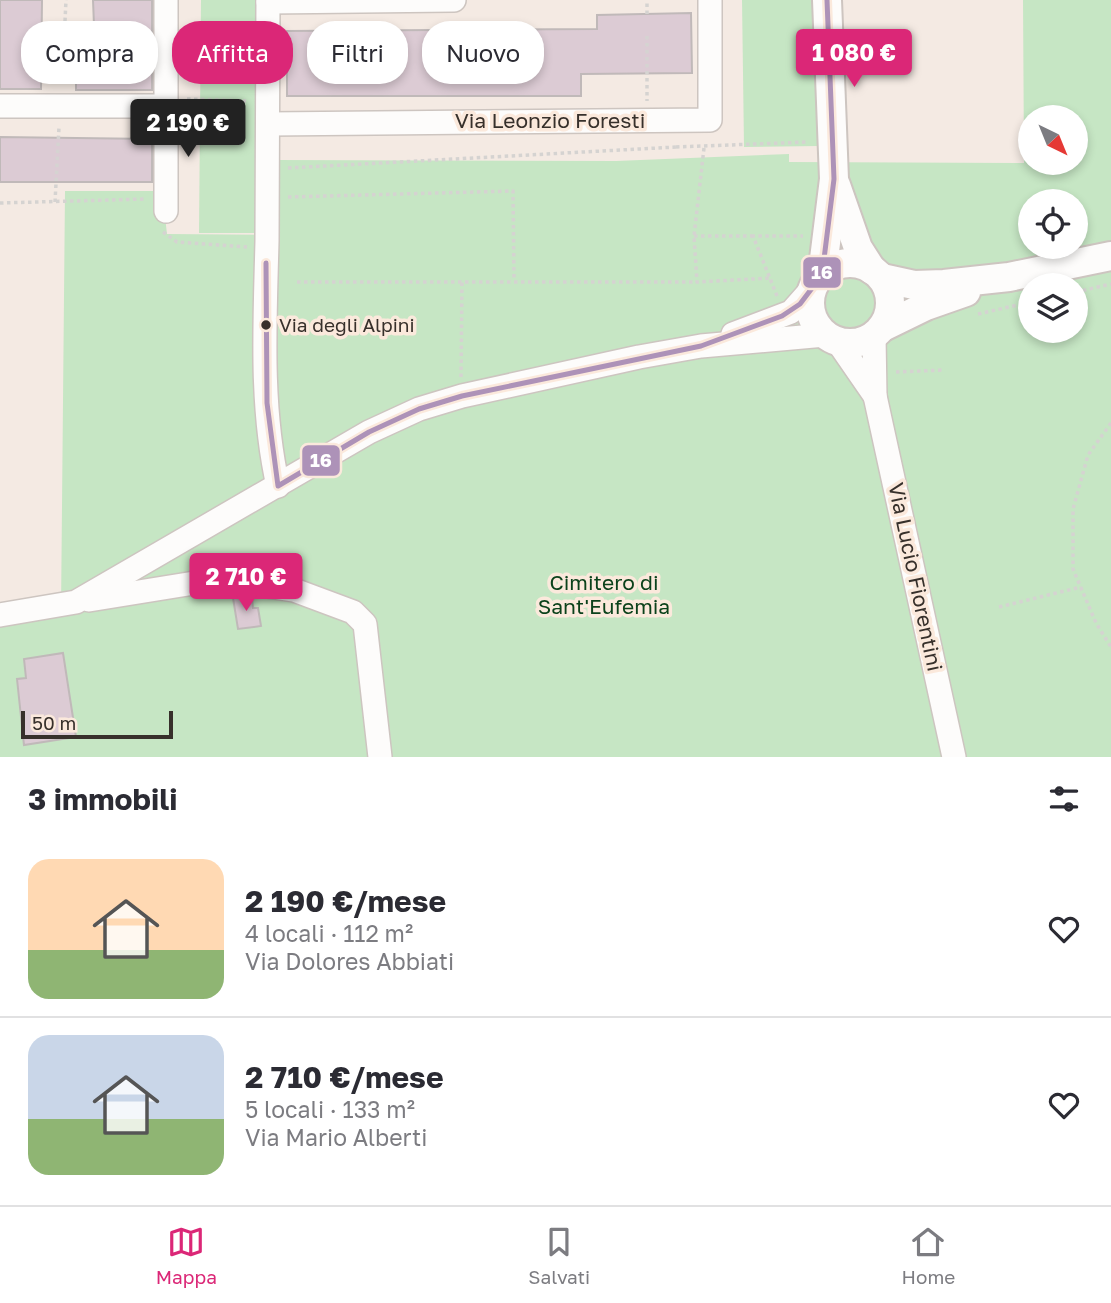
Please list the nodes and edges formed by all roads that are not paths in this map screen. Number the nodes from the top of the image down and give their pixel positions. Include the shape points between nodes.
1 (166, 0) edge
2 (369, 0) edge
3 (454, 0) edge
4 (710, 0) edge
5 (827, 0) edge
6 (268, 1) edge
7 (166, 103) junction
8 (0, 106) edge
9 (269, 113) junction
10 (834, 179) junction
11 (160, 213) road end
12 (1111, 256) edge
13 (877, 274) junction
14 (1009, 277) junction
15 (818, 280) junction
16 (878, 331) junction
17 (831, 338) junction
18 (701, 346) junction
19 (876, 396) junction
20 (278, 486) junction
21 (76, 603) junction
22 (0, 615) edge
23 (380, 757) edge
24 (954, 757) edge

1 - 7 street
2 - 3 street
2 - 6 street
4 - 9 street, Via Leonzio Foresti via 710,120
5 - 10 street
6 - 9 street
7 - 8 street
7 - 11 street
9 - 20 street via 265,376
10 - 13 street via 858,248
10 - 15 street
12 - 14 street
13 - 14 street via 923,286
13 - 15 street via 860,264 846,264 833,267
13 - 16 street via 888,289 890,302
14 - 16 street via 926,306
15 - 17 street via 810,299 811,312 816,325
15 - 18 street via 800,304 782,317
16 - 17 street via 862,342
16 - 19 street, Via Lucio Fiorentini
17 - 18 street
17 - 19 street, Via Lucio Fiorentini
18 - 20 street via 419,409 369,432
19 - 24 street, Via Lucio Fiorentini
20 - 21 street
21 - 22 street
21 - 23 street via 219,579 293,590 353,612 365,624

